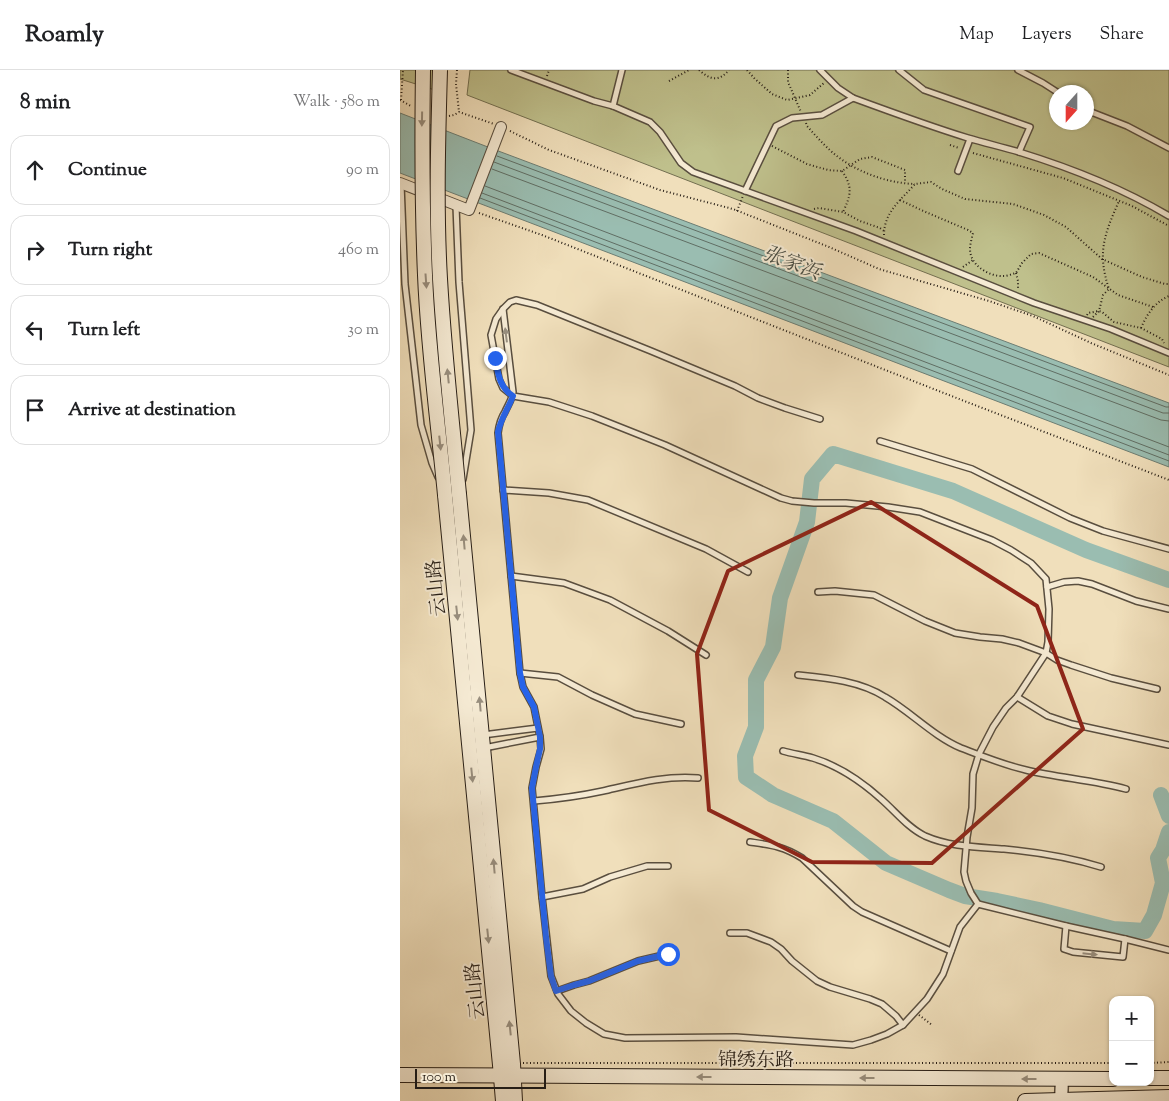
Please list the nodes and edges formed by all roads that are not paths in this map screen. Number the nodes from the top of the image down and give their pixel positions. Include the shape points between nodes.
1 (423, 70) edge
2 (440, 70) edge
3 (511, 70) edge
4 (622, 70) edge
5 (820, 70) edge
6 (899, 70) edge
7 (1018, 70) edge
8 (1049, 87) edge
9 (853, 98) junction
10 (613, 106) junction
11 (1094, 113) edge
12 (501, 127) road end
13 (970, 139) junction
14 (1169, 148) edge
15 (1019, 152) junction
16 (958, 171) dead end
17 (401, 183) edge
18 (745, 191) junction
19 (456, 205) junction
20 (1169, 216) edge
21 (502, 309) junction
22 (1169, 353) edge
23 (513, 396) junction
24 (820, 419) dead end
25 (880, 441) dead end
26 (503, 490) junction
27 (460, 494) junction
28 (445, 495) junction
29 (1169, 550) edge
30 (748, 572) dead end
31 (511, 576) junction
32 (1047, 587) junction
33 (818, 592) dead end
34 (1169, 609) edge
35 (1046, 653) junction
36 (706, 655) dead end
37 (520, 673) junction
38 (798, 675) dead end
39 (1157, 689) dead end
40 (1017, 697) junction
41 (681, 724) dead end
42 (538, 728) junction
43 (540, 737) junction
44 (483, 742) junction
45 (1169, 745) edge
46 (783, 752) dead end
47 (979, 754) junction
48 (698, 778) dead end
49 (1126, 789) dead end
50 (534, 801) junction
51 (750, 842) dead end
52 (966, 847) junction
53 (668, 866) dead end
54 (1101, 867) dead end
55 (542, 897) junction
56 (976, 902) junction
57 (1066, 926) junction
58 (730, 933) dead end
59 (1125, 939) junction
60 (1169, 950) edge
61 (952, 951) junction
62 (668, 954) dead end
63 (556, 991) junction
64 (903, 1025) junction
65 (510, 1072) junction
66 (400, 1076) edge
67 (1154, 1078) edge
68 (1169, 1078) edge
69 (1062, 1079) junction
70 (1109, 1079) edge
71 (1169, 1097) edge
72 (503, 1101) edge
73 (515, 1101) edge
74 (1024, 1101) edge
75 (1061, 1101) edge

1 -> 28 main road, 云山路, bridge via 425,276
27 -> 2 main road, 云山路, bridge via 440,277
3 - 10 lane
4 - 10 lane
5 - 9 lane
6 - 15 lane via 924,90 1030,127
7 - 8 lane
9 - 13 lane
9 - 18 lane via 822,115 792,118 776,126
10 - 18 lane via 650,122 681,163 693,172
11 - 14 lane
12 - 19 street via 469,210
13 - 15 lane
13 - 16 lane
15 - 20 lane via 1098,180
17 - 19 street
17 - 28 lane via 405,284 421,425
18 - 22 lane
19 - 27 lane via 470,430
23 -> 21 lane
21 - 23 lane via 491,335 500,380 503,388
21 - 24 lane via 516,300 537,305 758,398
23 - 26 lane via 498,432
23 - 32 lane via 548,402 592,416 786,499 920,512 1011,550 1032,563 1046,579
25 - 29 lane via 972,469 1070,518
26 - 30 lane via 588,500 706,549
26 - 31 lane
44 -> 27 main road, 云山路
28 -> 65 main road, 云山路
31 - 36 lane via 564,583 610,600
31 - 37 lane
32 - 34 lane via 1078,581
32 - 35 lane via 1050,609
33 - 35 lane via 874,595 955,633 1002,639
35 - 39 lane via 1103,676
35 - 40 lane
37 - 41 lane via 558,676 635,714
37 - 42 lane via 523,687 534,707
38 - 47 lane via 872,690 887,697 945,739
40 - 45 lane via 1048,716 1072,724
40 - 47 lane via 993,727
42 - 43 lane
42 - 44 lane
43 - 44 lane
43 - 50 lane via 532,788
65 -> 44 main road, 云山路
46 - 52 lane via 813,758 846,772 924,835
47 - 49 lane via 1024,769
47 - 52 lane via 973,774
48 - 50 lane via 670,778 564,799
50 - 55 lane
51 - 61 lane via 793,852 862,912
52 - 54 lane via 1031,852
52 - 56 lane via 964,872
53 - 55 lane via 647,866 583,889
55 - 63 lane via 551,976
56 - 57 lane
56 - 61 lane via 960,927
57 - 59 lane
57 -> 59 lane via 1064,949 1073,952 1123,957
58 - 64 lane via 747,933 771,942 817,981 882,1004
59 - 60 lane
61 - 64 lane via 943,974 927,999
62 - 63 lane via 638,961
63 - 64 lane via 571,1011 586,1023 604,1034 625,1038 736,1037 853,1045
65 - 66 main road, 锦绣东路 via 494,1077
69 -> 65 main road, 锦绣东路
65 - 72 main road, 云山路
65 - 73 main road, 云山路
67 - 68 main road
69 - 70 main road, 锦绣东路
69 - 75 street
71 - 75 main road
74 - 75 main road

